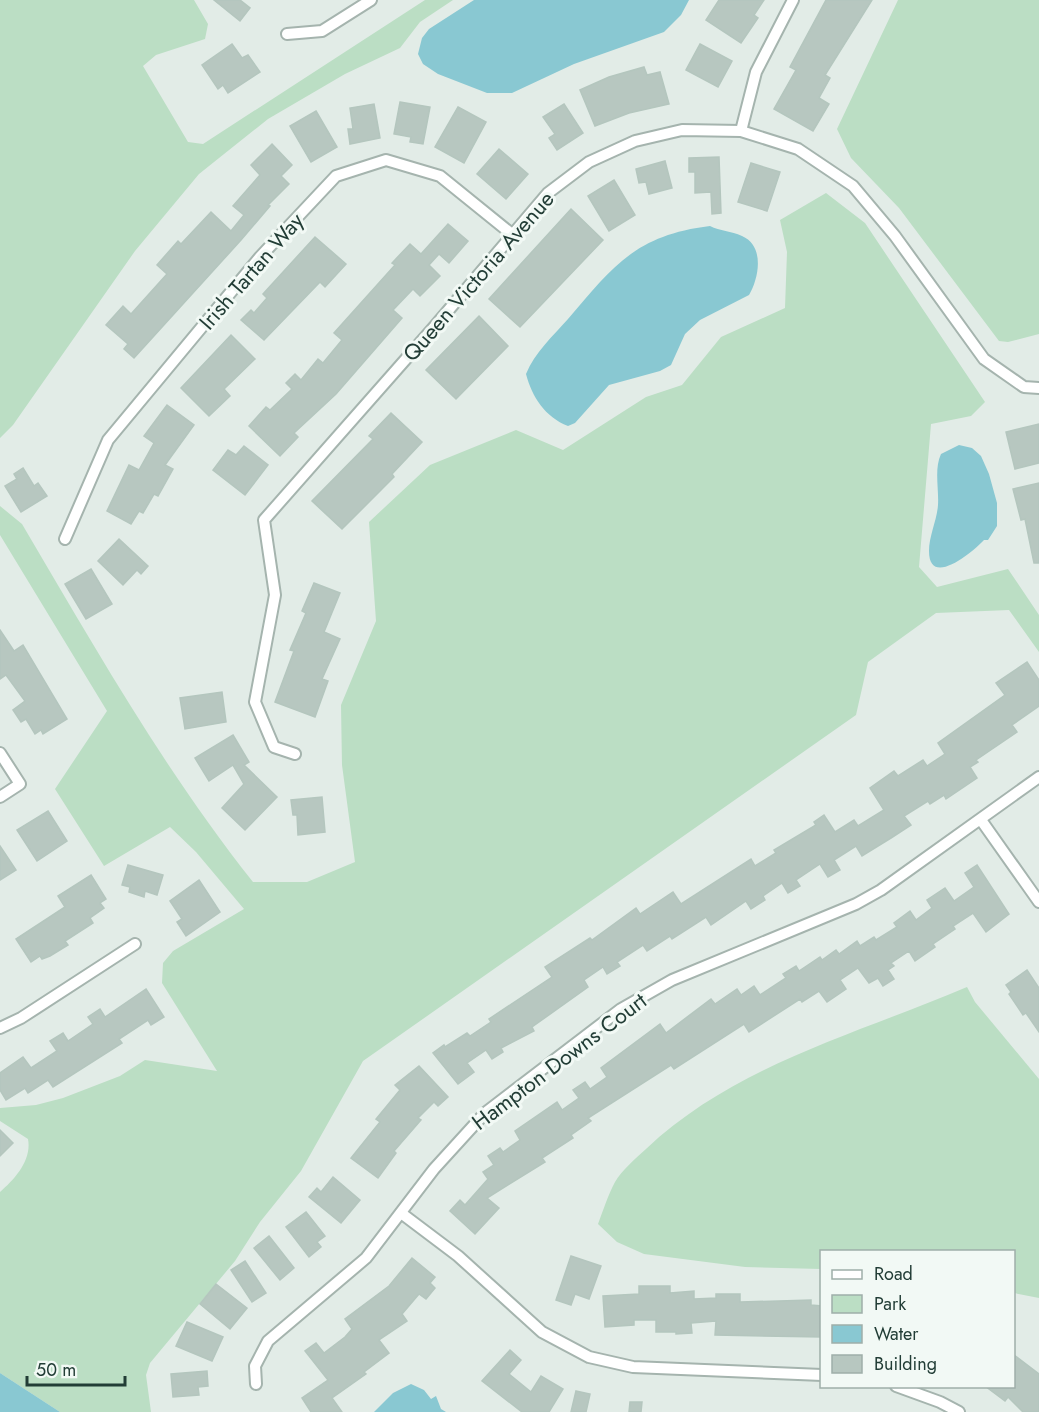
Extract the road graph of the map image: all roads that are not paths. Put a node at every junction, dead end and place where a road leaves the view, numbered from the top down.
1 (371, 0) edge
2 (793, 0) edge
3 (287, 34) dead end
4 (741, 131) junction
5 (513, 235) junction
6 (1039, 388) edge
7 (65, 539) dead end
8 (0, 753) edge
9 (295, 754) dead end
10 (1039, 777) edge
11 (0, 797) edge
12 (981, 820) junction
13 (1039, 902) edge
14 (135, 944) dead end
15 (0, 1028) edge
16 (401, 1213) junction
17 (820, 1375) edge
18 (256, 1384) dead end
19 (901, 1388) edge
20 (959, 1412) edge

1 - 3 street
2 - 4 street
4 - 5 street, Queen Victoria Avenue
4 - 6 street, Queen Victoria Avenue
5 - 7 street, Irish Tartan Way
5 - 9 street, Queen Victoria Avenue
8 - 11 street
10 - 12 street, Hampton Downs Court
12 - 13 street
12 - 16 street, Hampton Downs Court
14 - 15 street
16 - 17 street
16 - 18 street, Hampton Downs Court
19 - 20 street

